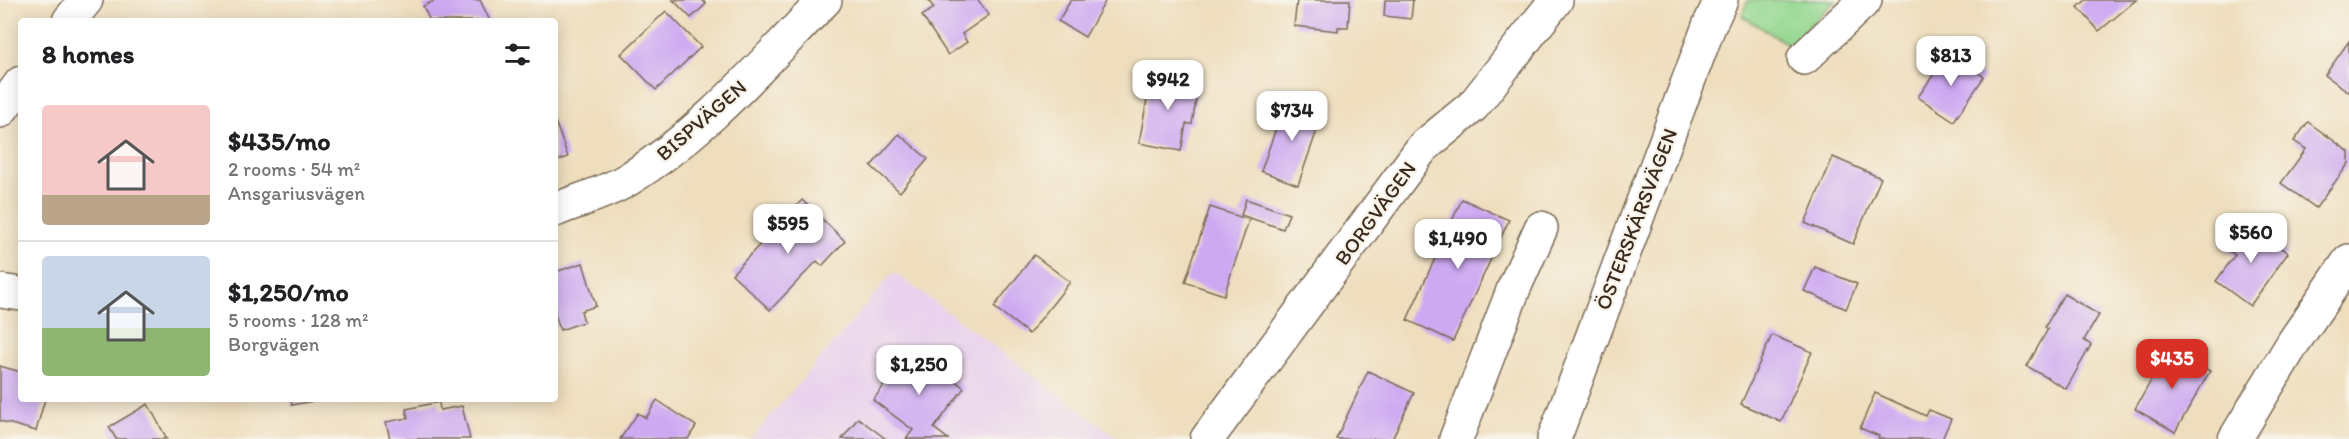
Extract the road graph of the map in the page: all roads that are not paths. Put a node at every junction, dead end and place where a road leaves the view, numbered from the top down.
1 (86, 0) edge
2 (825, 0) edge
3 (1556, 0) edge
4 (1721, 0) edge
5 (1865, 0) edge
6 (71, 18) edge
7 (1804, 58) dead end
8 (18, 87) edge
9 (0, 111) edge
10 (558, 209) edge
11 (1541, 228) dead end
12 (2349, 261) edge
13 (0, 291) edge
14 (18, 294) edge
15 (1207, 439) edge
16 (1456, 439) edge
17 (1554, 439) edge
18 (2235, 439) edge

1 - 6 street
2 - 10 street, BISPVÄGEN
3 - 15 street, BORGVÄGEN
4 - 17 street, ÖSTERSKÄRSVÄGEN
5 - 7 street
8 - 9 street
11 - 16 street
12 - 18 street
13 - 14 street

